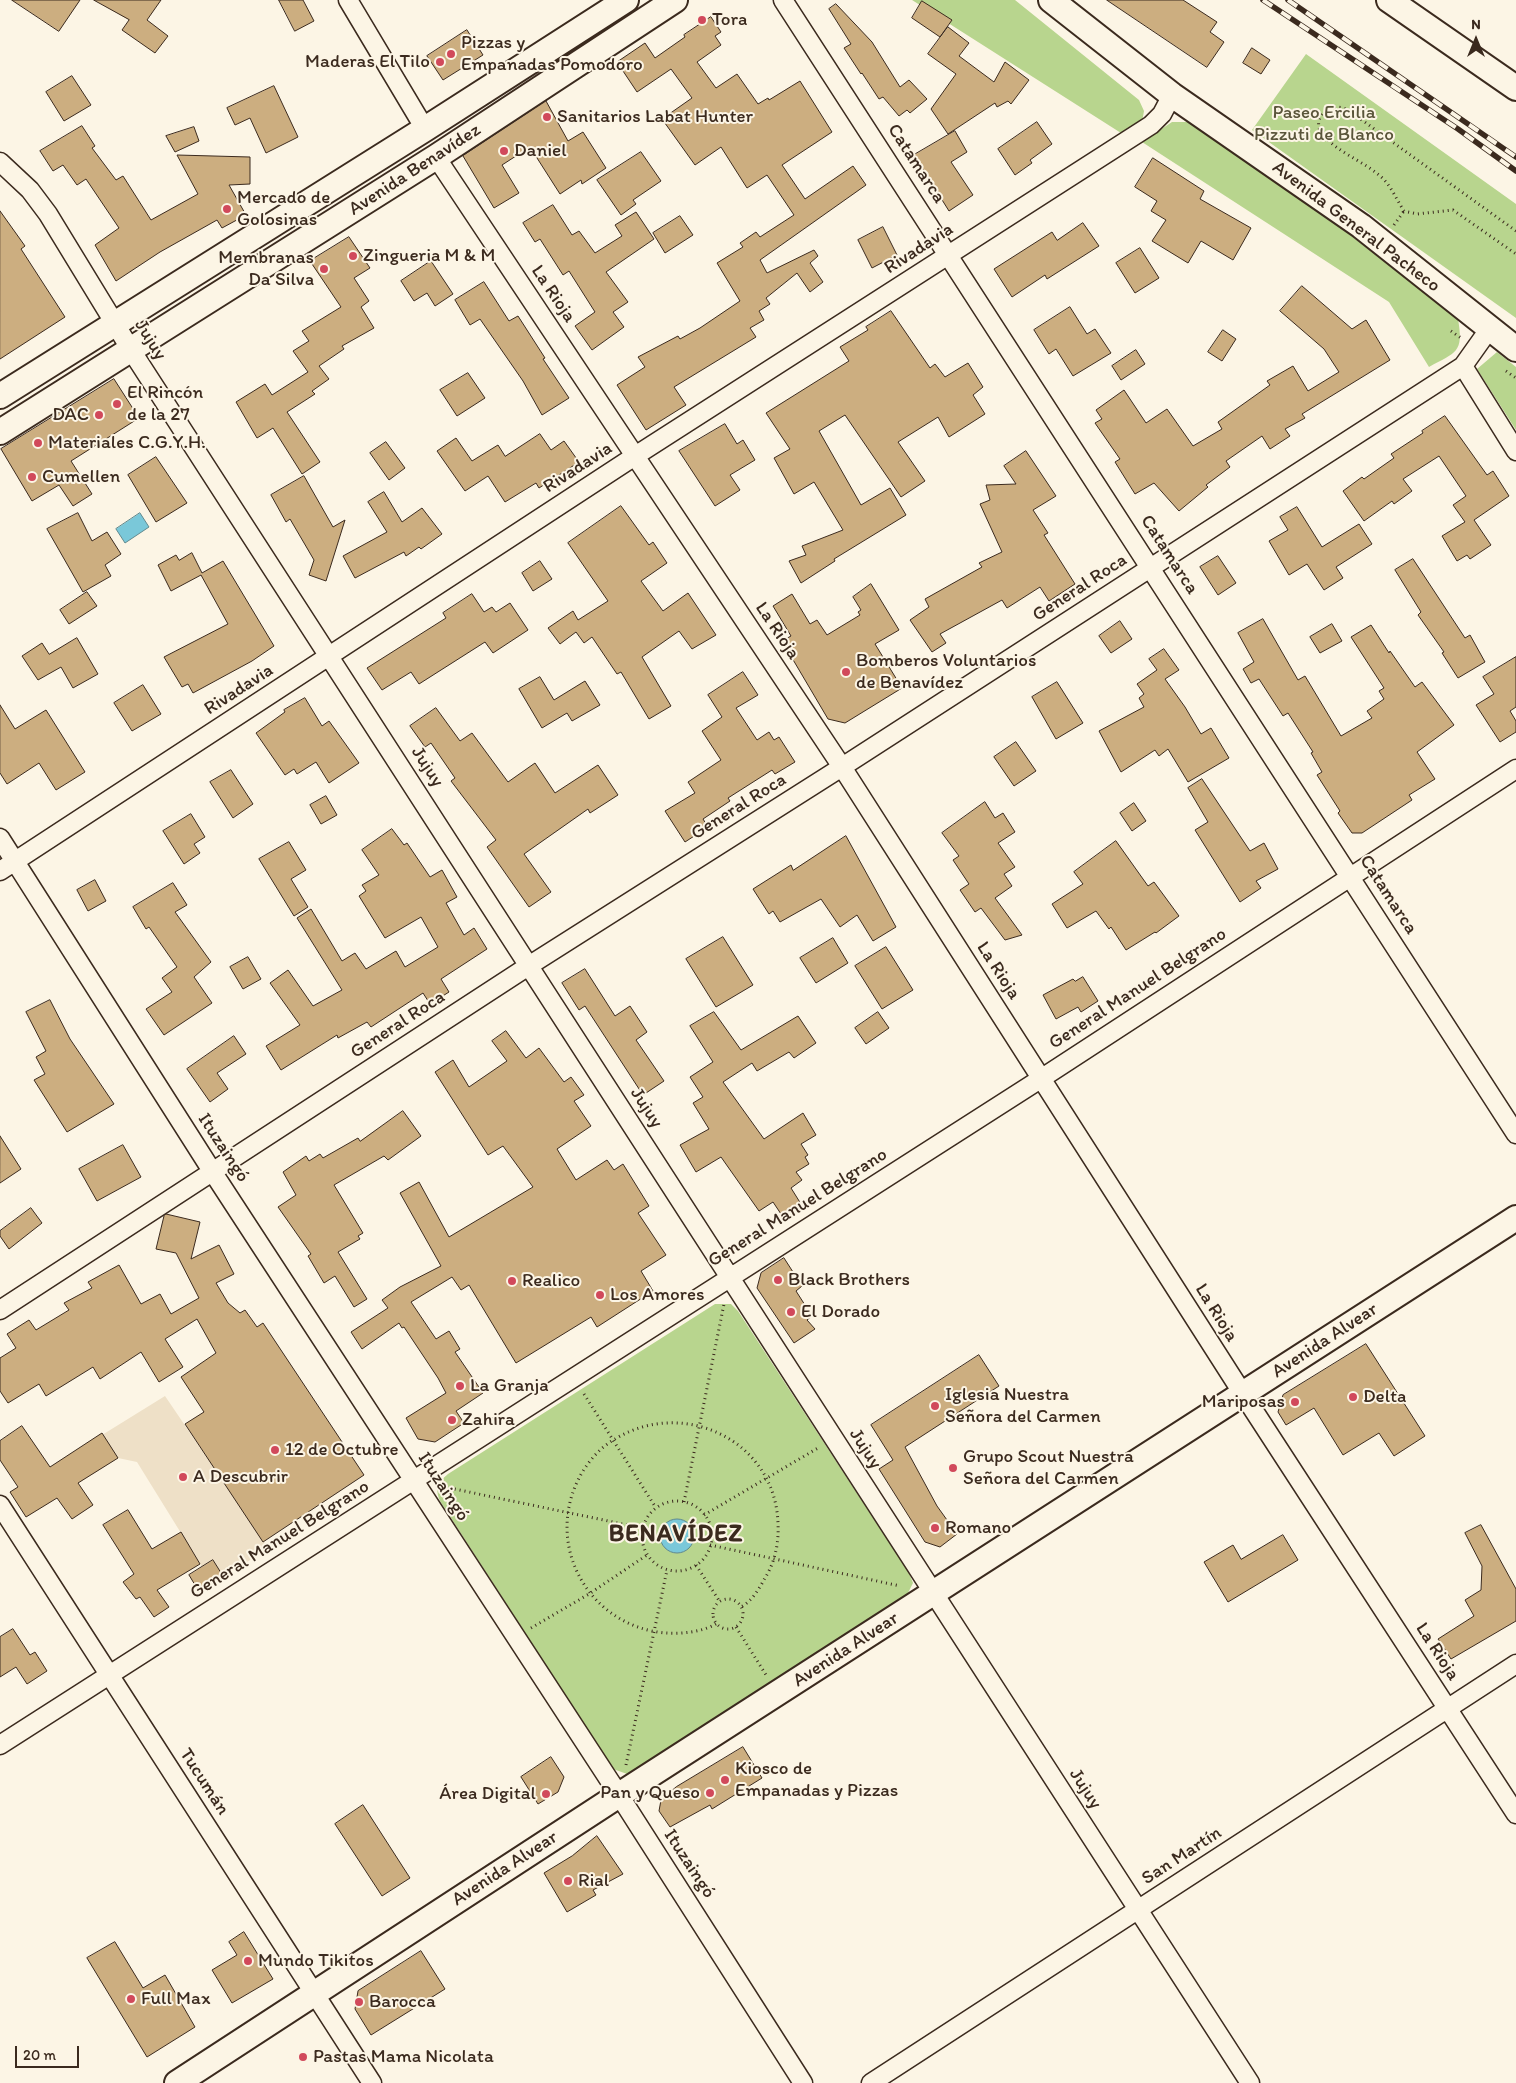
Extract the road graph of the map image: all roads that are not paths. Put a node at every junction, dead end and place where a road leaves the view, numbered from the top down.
1 (349, 0) edge
2 (626, 0) edge
3 (675, 0) edge
4 (783, 0) edge
5 (1051, 0) edge
6 (1389, 0) edge
7 (1516, 88) edge
8 (1172, 95) junction
9 (425, 129) junction
10 (436, 156) junction
11 (0, 162) edge
12 (950, 255) junction
13 (115, 323) junction
14 (1490, 328) junction
15 (1516, 349) edge
16 (131, 350) junction
17 (1463, 366) junction
18 (0, 396) edge
19 (0, 432) edge
20 (1516, 451) edge
21 (635, 456) junction
22 (1152, 567) junction
23 (330, 656) junction
24 (842, 767) junction
25 (1516, 769) edge
26 (0, 838) edge
27 (15, 861) junction
28 (0, 871) edge
29 (1350, 876) junction
30 (530, 965) junction
31 (1042, 1078) junction
32 (1516, 1134) edge
33 (212, 1171) junction
34 (1516, 1218) edge
35 (729, 1277) junction
36 (0, 1310) edge
37 (1243, 1394) junction
38 (413, 1481) junction
39 (0, 1504) edge
40 (933, 1593) junction
41 (1516, 1664) edge
42 (109, 1674) junction
43 (1448, 1708) junction
44 (0, 1745) edge
45 (619, 1795) junction
46 (1516, 1814) edge
47 (1137, 1910) junction
48 (315, 1993) junction
49 (176, 2083) edge
50 (372, 2083) edge
51 (804, 2083) edge
52 (871, 2083) edge
53 (1250, 2083) edge

1 - 9 street
2 - 9 street, Avenida Benavídez
3 - 10 street, Avenida Benavídez
4 - 12 street, Catamarca
5 - 8 street, Avenida General Pacheco
6 - 7 street
8 - 12 street, Rivadavia
8 - 14 street, Avenida General Pacheco
9 - 13 street, Avenida Benavídez
10 - 16 street, Avenida Benavídez
10 - 21 street, La Rioja
11 - 13 street, Jujuy
12 - 21 street, Rivadavia
12 - 22 street, Catamarca
13 - 16 street, Jujuy
13 - 18 street, Avenida Benavídez
14 - 15 street, Avenida General Pacheco
14 - 17 street, General Roca
16 - 19 street, Avenida Benavídez
16 - 23 street, Jujuy
17 - 20 street
17 - 22 street, General Roca
21 - 23 street, Rivadavia
21 - 24 street, La Rioja
22 - 24 street, General Roca
22 - 29 street, Catamarca
23 - 27 street, Rivadavia
23 - 30 street, Jujuy
24 - 30 street, General Roca
24 - 31 street, La Rioja
25 - 29 street, General Manuel Belgrano
26 - 27 street, Ituzaingó
27 - 28 street, Rivadavia
27 - 33 street, Ituzaingó
29 - 31 street, General Manuel Belgrano
29 - 32 street, Catamarca
30 - 33 street, General Roca
30 - 35 street, Jujuy
31 - 35 street, General Manuel Belgrano
31 - 37 street, La Rioja
33 - 36 street, General Roca
33 - 38 street, Ituzaingó
34 - 37 street, Avenida Alvear
35 - 38 street, General Manuel Belgrano
35 - 40 street, Jujuy
37 - 40 street, Avenida Alvear
37 - 43 street, La Rioja
38 - 42 street, General Manuel Belgrano
38 - 45 street, Ituzaingó
39 - 42 street, Tucumán
40 - 45 street, Avenida Alvear
40 - 47 street, Jujuy
41 - 43 street, San Martín
42 - 44 street, General Manuel Belgrano
42 - 48 street, Tucumán
43 - 46 street, La Rioja
43 - 47 street, San Martín
45 - 48 street, Avenida Alvear
45 - 51 street, Ituzaingó
47 - 52 street, San Martín
47 - 53 street, Jujuy
48 - 49 street, Avenida Alvear
48 - 50 street, Tucumán

